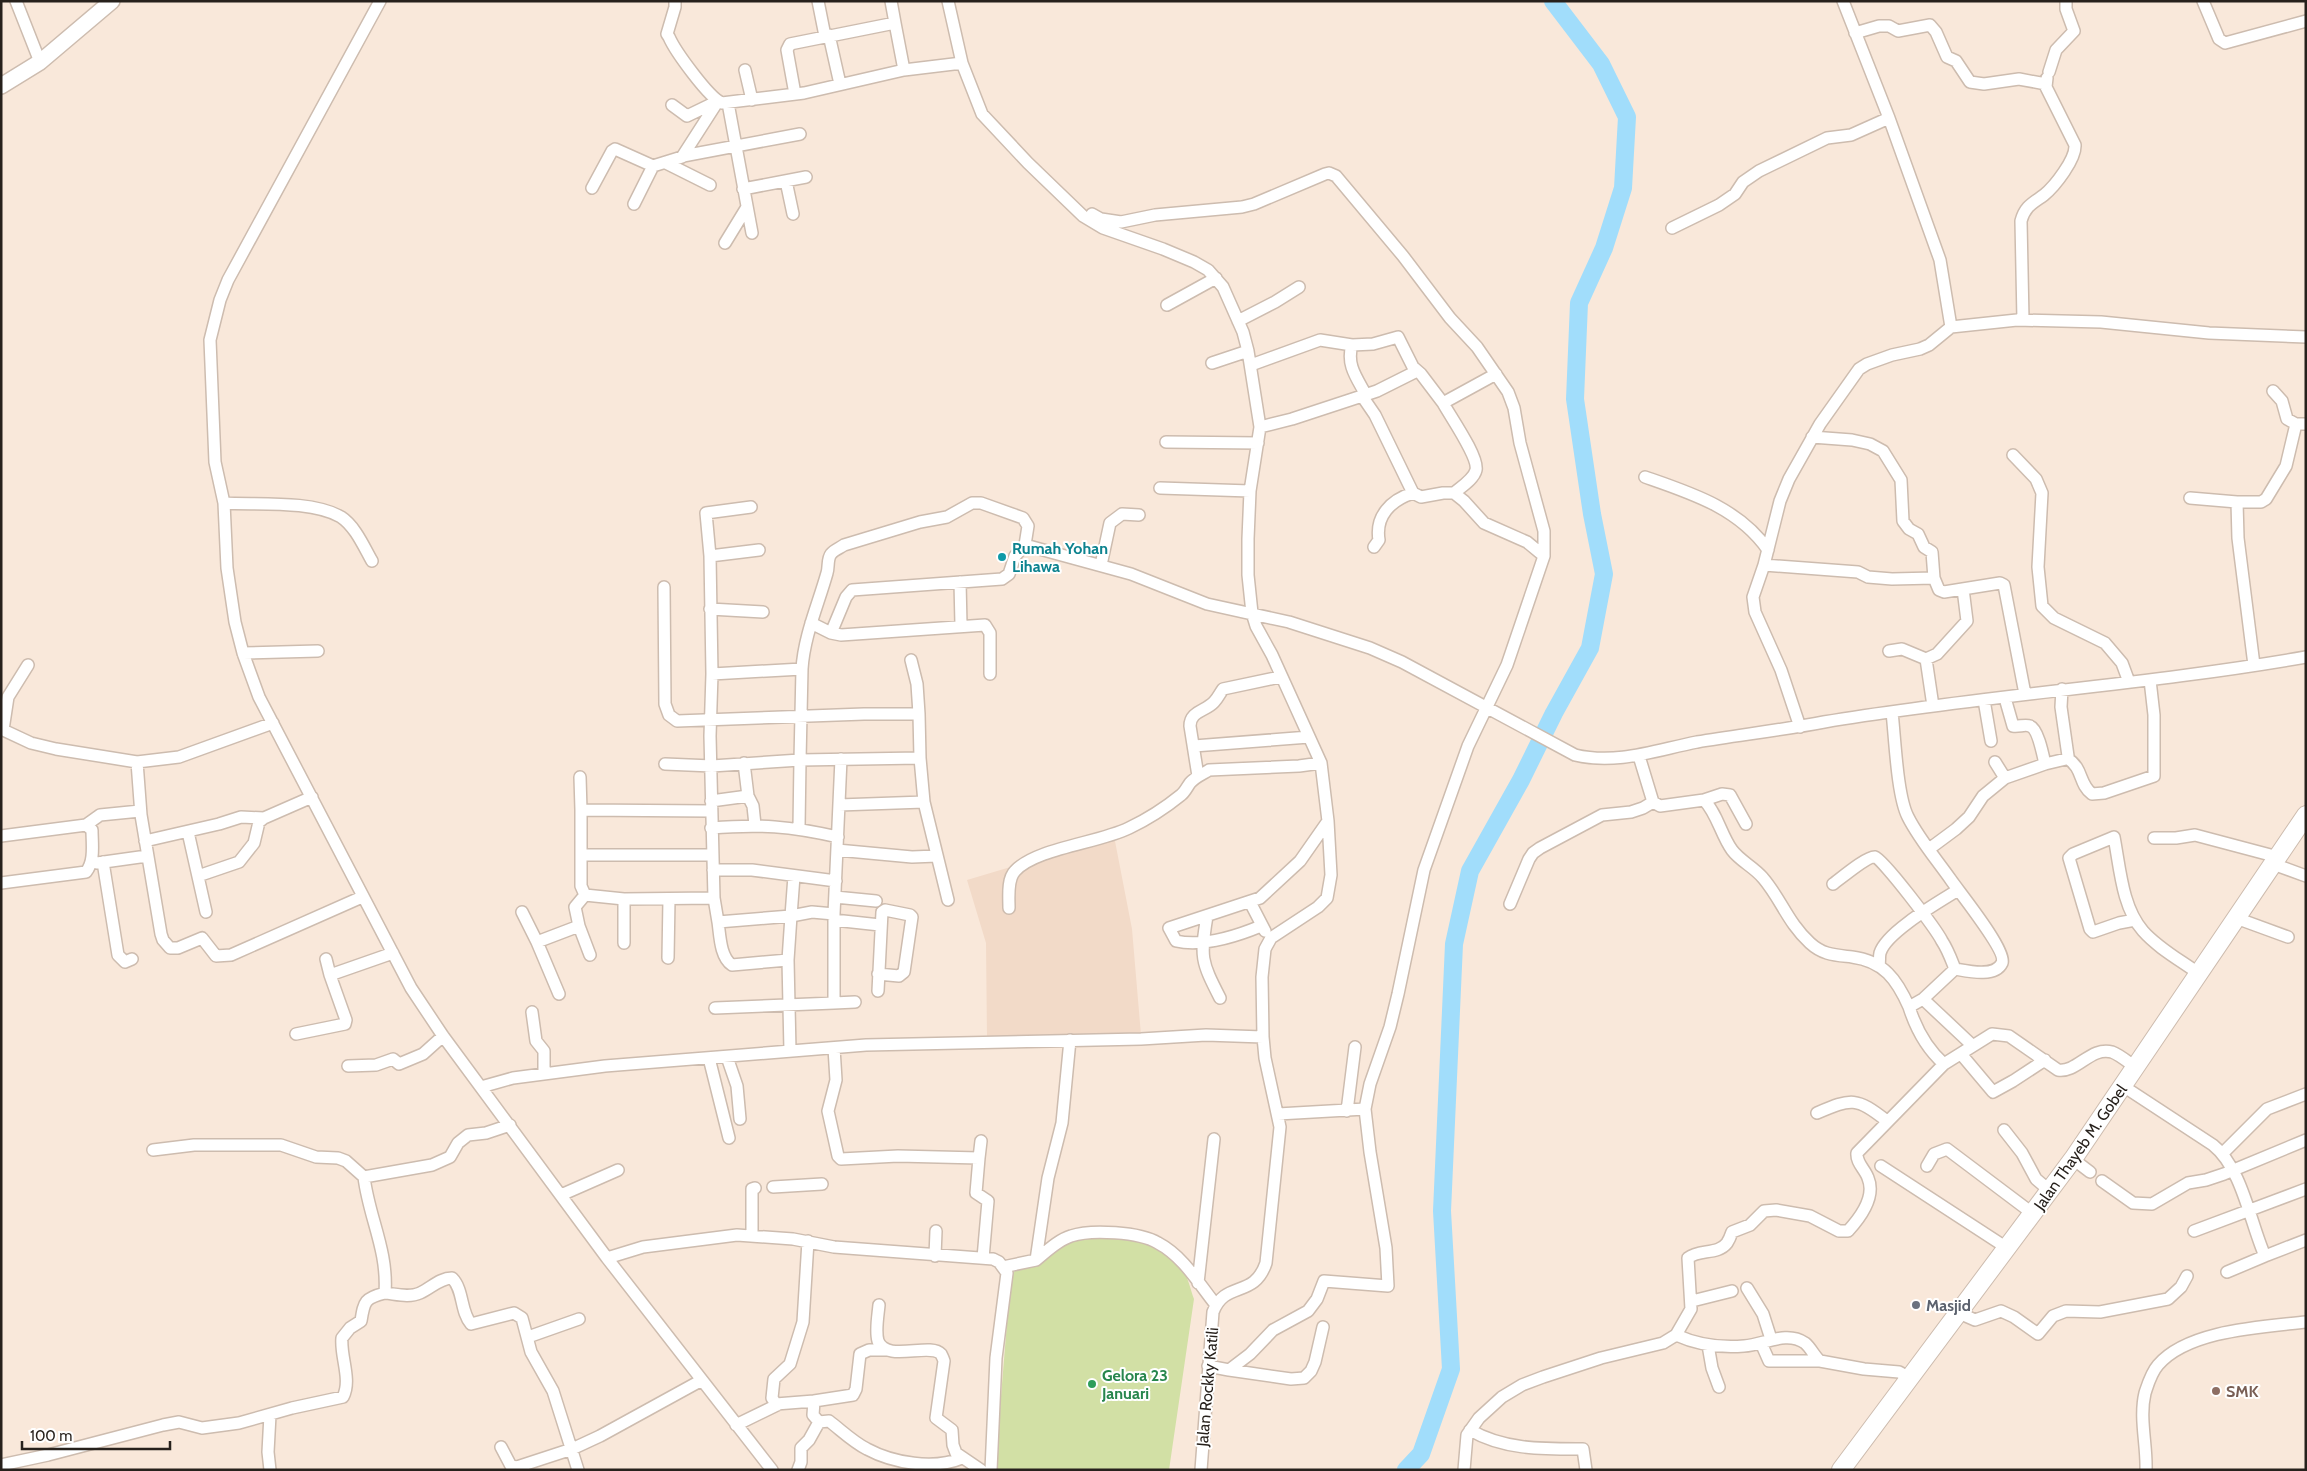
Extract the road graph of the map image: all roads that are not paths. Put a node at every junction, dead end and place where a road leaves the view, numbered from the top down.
1 (16, 1) edge
2 (112, 1) edge
3 (380, 1) edge
4 (675, 1) edge
5 (818, 1) edge
6 (890, 1) edge
7 (948, 1) edge
8 (1843, 1) edge
9 (2066, 1) edge
10 (2203, 1) edge
11 (2306, 21) edge
12 (894, 23) junction
13 (1855, 33) junction
14 (827, 36) junction
15 (37, 55) junction
16 (962, 63) junction
17 (745, 70) dead end
18 (904, 70) junction
19 (2047, 78) junction
20 (840, 84) junction
21 (1, 86) edge
22 (796, 94) junction
23 (752, 100) junction
24 (723, 102) junction
25 (672, 105) dead end
26 (1889, 118) junction
27 (800, 134) dead end
28 (736, 148) junction
29 (683, 156) junction
30 (666, 163) junction
31 (653, 166) junction
32 (806, 177) dead end
33 (786, 181) junction
34 (710, 185) dead end
35 (592, 188) dead end
36 (743, 189) junction
37 (1058, 191) junction
38 (634, 204) dead end
39 (747, 207) junction
40 (793, 214) dead end
41 (1672, 228) dead end
42 (752, 233) dead end
43 (725, 243) dead end
44 (1216, 278) junction
45 (1299, 287) dead end
46 (1167, 306) dead end
47 (2024, 320) junction
48 (1238, 321) junction
49 (1950, 327) junction
50 (2306, 337) edge
51 (1352, 345) junction
52 (1248, 351) junction
53 (1212, 363) dead end
54 (1251, 365) junction
55 (1417, 371) junction
56 (1496, 374) junction
57 (2273, 391) dead end
58 (1364, 395) junction
59 (1443, 403) junction
60 (2301, 424) edge
61 (1260, 427) junction
62 (1812, 437) junction
63 (1166, 442) dead end
64 (1258, 443) junction
65 (2013, 455) dead end
66 (1645, 477) dead end
67 (1160, 488) dead end
68 (1250, 491) junction
69 (1413, 493) junction
70 (1454, 493) junction
71 (2190, 498) dead end
72 (2237, 502) junction
73 (224, 503) junction
74 (751, 507) dead end
75 (1139, 516) dead end
76 (1025, 545) junction
77 (1374, 547) dead end
78 (759, 550) dead end
79 (1768, 550) junction
80 (710, 556) junction
81 (1544, 556) junction
82 (372, 561) dead end
83 (1101, 565) junction
84 (1764, 565) junction
85 (1934, 578) junction
86 (960, 582) junction
87 (664, 588) dead end
88 (1963, 589) junction
89 (710, 608) junction
90 (763, 612) dead end
91 (1252, 613) junction
92 (811, 623) junction
93 (961, 625) junction
94 (831, 633) junction
95 (318, 651) dead end
96 (1889, 651) dead end
97 (243, 653) junction
98 (2306, 657) edge
99 (1926, 659) junction
100 (911, 660) dead end
101 (28, 665) dead end
102 (2254, 665) junction
103 (802, 669) junction
104 (712, 674) junction
105 (990, 674) dead end
106 (1280, 677) junction
107 (2150, 680) junction
108 (2129, 682) junction
109 (2062, 689) junction
110 (2025, 694) junction
111 (2005, 698) junction
112 (1984, 700) junction
113 (1933, 706) junction
114 (1486, 707) junction
115 (1892, 712) junction
116 (919, 714) junction
117 (801, 716) junction
118 (711, 718) junction
119 (273, 723) junction
120 (1800, 727) junction
121 (2, 730) edge
122 (1309, 737) junction
123 (1991, 741) dead end
124 (1194, 746) junction
125 (1639, 756) junction
126 (920, 758) junction
127 (2067, 758) junction
128 (841, 759) junction
129 (800, 760) junction
130 (136, 762) junction
131 (1995, 762) dead end
132 (744, 763) junction
133 (1321, 763) junction
134 (664, 764) dead end
135 (2045, 764) junction
136 (712, 766) junction
137 (1198, 776) junction
138 (580, 777) dead end
139 (2005, 778) junction
140 (748, 796) junction
141 (312, 797) junction
142 (1704, 800) junction
143 (924, 802) junction
144 (1653, 802) junction
145 (839, 805) junction
146 (711, 806) junction
147 (581, 810) junction
148 (140, 811) junction
149 (2306, 815) edge
150 (264, 818) junction
151 (1328, 821) junction
152 (1746, 824) dead end
153 (86, 825) junction
154 (755, 825) junction
155 (711, 828) junction
156 (799, 828) junction
157 (188, 832) junction
158 (1, 836) edge
159 (838, 836) junction
160 (2154, 838) dead end
161 (145, 840) junction
162 (1928, 848) junction
163 (837, 850) junction
164 (712, 854) junction
165 (582, 855) junction
166 (147, 856) junction
167 (937, 856) junction
168 (2276, 860) junction
169 (97, 863) junction
170 (713, 870) junction
171 (198, 876) junction
172 (794, 876) junction
173 (2306, 876) edge
174 (836, 881) junction
175 (1, 883) edge
176 (1833, 884) dead end
177 (1958, 890) junction
178 (585, 895) junction
179 (362, 897) junction
180 (835, 897) junction
181 (714, 898) junction
182 (624, 899) junction
183 (669, 899) junction
184 (948, 900) dead end
185 (876, 901) dead end
186 (1250, 902) junction
187 (1510, 904) dead end
188 (1009, 908) dead end
189 (206, 912) dead end
190 (522, 912) dead end
191 (1920, 913) junction
192 (790, 916) junction
193 (1207, 916) junction
194 (834, 917) junction
195 (2236, 918) junction
196 (2135, 920) junction
197 (718, 922) junction
198 (880, 925) junction
199 (579, 926) junction
200 (1261, 926) junction
201 (2288, 937) dead end
202 (1271, 938) junction
203 (1202, 941) junction
204 (537, 942) junction
205 (624, 943) dead end
206 (393, 953) junction
207 (590, 955) dead end
208 (668, 958) dead end
209 (132, 959) dead end
210 (326, 959) dead end
211 (788, 960) junction
212 (1879, 965) junction
213 (1955, 969) junction
214 (2198, 973) junction
215 (878, 974) junction
216 (330, 975) junction
217 (878, 991) dead end
218 (559, 994) dead end
219 (1220, 998) dead end
220 (1923, 999) junction
221 (856, 1002) dead end
222 (834, 1003) junction
223 (790, 1005) junction
224 (1909, 1007) junction
225 (715, 1008) dead end
226 (532, 1012) dead end
227 (296, 1034) dead end
228 (443, 1036) junction
229 (1263, 1037) junction
230 (1070, 1040) junction
231 (1973, 1046) junction
232 (1355, 1047) dead end
233 (834, 1048) junction
234 (790, 1051) junction
235 (1961, 1054) junction
236 (727, 1056) junction
237 (709, 1058) junction
238 (2044, 1060) junction
239 (1944, 1064) junction
240 (348, 1066) dead end
241 (2135, 1067) junction
242 (544, 1074) junction
243 (2123, 1086) junction
244 (481, 1087) junction
245 (2306, 1094) edge
246 (1365, 1109) junction
247 (1347, 1111) junction
248 (1278, 1114) junction
249 (1817, 1114) dead end
250 (740, 1119) dead end
251 (1886, 1121) junction
252 (510, 1125) junction
253 (2004, 1130) dead end
254 (729, 1138) dead end
255 (1214, 1139) dead end
256 (2306, 1140) edge
257 (980, 1141) dead end
258 (153, 1150) dead end
259 (2223, 1153) junction
260 (979, 1158) junction
261 (2073, 1159) junction
262 (1881, 1166) dead end
263 (1927, 1166) dead end
264 (618, 1170) dead end
265 (2232, 1170) junction
266 (2090, 1172) dead end
267 (364, 1177) junction
268 (2102, 1181) dead end
269 (822, 1184) dead end
270 (773, 1187) dead end
271 (755, 1188) dead end
272 (2306, 1189) edge
273 (2050, 1191) junction
274 (561, 1196) junction
275 (2248, 1212) junction
276 (2032, 1214) junction
277 (936, 1231) dead end
278 (2194, 1231) dead end
279 (752, 1236) junction
280 (2306, 1240) edge
281 (808, 1241) junction
282 (2007, 1248) junction
283 (935, 1256) junction
284 (2265, 1256) junction
285 (607, 1258) junction
286 (983, 1258) junction
287 (1036, 1260) junction
288 (1003, 1267) junction
289 (2227, 1272) dead end
290 (2187, 1276) dead end
291 (1198, 1283) junction
292 (1747, 1288) dead end
293 (1732, 1291) dead end
294 (385, 1293) junction
295 (1692, 1301) junction
296 (879, 1305) dead end
297 (1216, 1305) junction
298 (1959, 1313) junction
299 (579, 1319) dead end
300 (2306, 1322) edge
301 (1323, 1327) dead end
302 (1676, 1335) junction
303 (528, 1337) junction
304 (1766, 1341) junction
305 (1708, 1346) junction
306 (891, 1350) junction
307 (1820, 1361) junction
308 (1208, 1366) junction
309 (1229, 1370) junction
310 (1910, 1378) junction
311 (702, 1380) junction
312 (1719, 1387) dead end
313 (814, 1401) junction
314 (779, 1404) junction
315 (270, 1415) junction
316 (819, 1422) junction
317 (736, 1426) junction
318 (1470, 1430) junction
319 (501, 1447) dead end
320 (572, 1449) junction
321 (962, 1458) junction
322 (1, 1465) edge
323 (270, 1470) edge
324 (578, 1470) edge
325 (772, 1470) edge
326 (798, 1470) edge
327 (981, 1470) edge
328 (992, 1470) edge
329 (1201, 1470) edge
330 (1464, 1470) edge
331 (1586, 1470) edge
332 (1840, 1470) edge
333 (2146, 1470) edge

1 - 15 street
2 - 15 street
3 - 73 street
4 - 24 street
5 - 14 street
6 - 12 street
7 - 16 street
8 - 13 street
9 - 19 street
10 - 11 street
12 - 14 street
12 - 18 street
13 - 19 street
13 - 26 street
14 - 20 street
14 - 22 street
15 - 21 street
16 - 18 street
16 - 37 street
17 - 23 street
18 - 20 street
19 - 47 street
20 - 22 street
22 - 23 street
23 - 24 street
24 - 25 street
24 - 28 street
24 - 29 street
26 - 41 street
26 - 49 street
27 - 28 street
28 - 29 street
28 - 36 street
29 - 30 street
30 - 31 street
30 - 34 street
31 - 35 street
31 - 38 street
32 - 33 street
33 - 36 street
33 - 40 street
36 - 39 street
37 - 44 street
37 - 56 street
39 - 42 street
39 - 43 street
44 - 46 street
44 - 48 street
45 - 48 street
47 - 49 street
47 - 50 street
48 - 52 street
49 - 62 street
51 - 54 street
51 - 55 street
51 - 58 street
52 - 53 street
52 - 54 street
54 - 61 street
55 - 58 street
55 - 59 street
56 - 59 street
56 - 81 street
57 - 60 street
58 - 61 street
58 - 69 street
59 - 70 street
60 - 72 street
61 - 64 street
62 - 79 street
62 - 85 street
63 - 64 street
64 - 68 street
65 - 108 street
66 - 79 street
67 - 68 street
68 - 91 street
69 - 70 street
69 - 77 street
70 - 81 street
71 - 72 street
72 - 102 street
73 - 82 street
73 - 97 street
74 - 80 street
75 - 83 street
76 - 83 street
76 - 86 street
76 - 92 street
78 - 80 street
79 - 84 street
80 - 89 street
81 - 114 street
83 - 91 street
84 - 85 street
84 - 120 street
85 - 88 street
86 - 93 street
86 - 94 street
87 - 118 street
88 - 99 street
88 - 110 street
89 - 90 street
89 - 104 street
91 - 106 street
91 - 114 street
92 - 94 street
92 - 103 street
93 - 94 street
93 - 105 street
95 - 97 street
96 - 99 street
97 - 119 street
98 - 102 street
99 - 113 street
100 - 116 street
101 - 121 street
102 - 107 street
103 - 104 street
103 - 117 street
104 - 118 street
106 - 122 street
106 - 124 street
107 - 108 street
107 - 127 street
108 - 109 street
109 - 110 street
109 - 127 street
110 - 111 street
111 - 112 street
111 - 135 street
112 - 113 street
112 - 123 street
113 - 115 street
114 - 125 street
114 - 246 street
115 - 120 street
115 - 162 street
116 - 117 street
116 - 126 street
117 - 118 street
117 - 129 street
118 - 136 street
119 - 130 street
119 - 141 street
120 - 125 street
121 - 130 street
122 - 124 street
122 - 133 street
124 - 137 street
125 - 144 street
126 - 128 street
126 - 143 street
127 - 135 street
128 - 129 street
128 - 145 street
129 - 132 street
129 - 156 street
130 - 148 street
131 - 139 street
132 - 136 street
132 - 140 street
133 - 137 street
133 - 151 street
134 - 136 street
135 - 139 street
136 - 146 street
137 - 188 street
138 - 147 street
139 - 162 street
140 - 146 street
140 - 154 street
141 - 150 street
141 - 179 street
142 - 144 street
142 - 152 street
142 - 212 street
143 - 145 street
143 - 167 street
144 - 187 street
145 - 159 street
146 - 147 street
146 - 155 street
147 - 165 street
148 - 153 street
148 - 161 street
149 - 168 main road, Jalan Thayeb M. Gobel
150 - 157 street
150 - 171 street
151 - 186 street
151 - 202 street
153 - 158 street
153 - 169 street
154 - 155 street
154 - 156 street
155 - 164 street
156 - 159 street
157 - 161 street
157 - 171 street
159 - 163 street
160 - 168 street
161 - 166 street
162 - 177 street
163 - 167 street
163 - 174 street
164 - 165 street
164 - 170 street
165 - 178 street
166 - 169 street
166 - 179 street
167 - 184 street
168 - 173 street
168 - 195 main road, Jalan Thayeb M. Gobel
169 - 175 street
169 - 209 street
170 - 172 street
170 - 181 street
171 - 189 street
172 - 174 street
172 - 192 street
174 - 180 street
176 - 191 street
177 - 191 street
177 - 213 street
178 - 182 street
178 - 199 street
179 - 206 street
180 - 185 street
180 - 194 street
181 - 183 street
181 - 197 street
182 - 183 street
182 - 205 street
183 - 208 street
186 - 193 street
186 - 200 street
190 - 204 street
191 - 212 street
191 - 213 street
192 - 194 street
192 - 197 street
192 - 211 street
193 - 203 street
193 - 203 street
194 - 198 street
194 - 222 street
195 - 201 street
195 - 214 main road, Jalan Thayeb M. Gobel
196 - 196 street
196 - 214 street
197 - 211 street
198 - 215 street
198 - 215 street
199 - 204 street
199 - 207 street
200 - 202 street
200 - 203 street
202 - 229 street
203 - 219 street
204 - 218 street
206 - 216 street
206 - 228 street
210 - 216 street
211 - 223 street
212 - 224 street
213 - 220 street
214 - 241 main road, Jalan Thayeb M. Gobel
215 - 217 street
216 - 227 street
220 - 224 street
220 - 231 street
221 - 222 street
222 - 223 street
223 - 225 street
223 - 234 street
224 - 239 street
226 - 242 street
228 - 240 street
228 - 244 street
229 - 230 street
229 - 248 street
230 - 233 street
230 - 287 street
231 - 235 street
231 - 238 street
232 - 247 street
233 - 234 street
233 - 260 street
234 - 236 street
235 - 238 street
235 - 239 street
236 - 237 street
236 - 250 street
237 - 242 street
237 - 254 street
238 - 241 street
239 - 251 street
241 - 243 main road, Jalan Thayeb M. Gobel
242 - 244 street
243 - 259 street
243 - 261 main road, Jalan Thayeb M. Gobel
244 - 252 street
245 - 259 street
246 - 247 street
246 - 309 street
247 - 248 street
248 - 297 street
249 - 251 street
251 - 295 street
252 - 267 street
252 - 274 street
253 - 273 street
255 - 291 street
256 - 265 street
257 - 260 street
258 - 267 street
259 - 265 street
260 - 286 street
261 - 266 street
261 - 273 main road, Jalan Thayeb M. Gobel
262 - 282 street
263 - 276 street
264 - 274 street
265 - 268 street
265 - 275 street
267 - 294 street
269 - 270 street
271 - 279 street
272 - 275 street
273 - 276 main road, Jalan Thayeb M. Gobel
274 - 285 street
275 - 278 street
275 - 284 street
276 - 282 main road, Jalan Thayeb M. Gobel
277 - 283 street
279 - 281 street
279 - 285 street
280 - 284 street
281 - 283 street
281 - 314 street
282 - 298 main road, Jalan Thayeb M. Gobel
283 - 286 street
284 - 289 street
285 - 311 street
286 - 288 street
287 - 288 street
287 - 291 street
288 - 328 street
290 - 298 street
291 - 297 street
292 - 304 street
293 - 295 street
294 - 303 street
294 - 315 street
295 - 302 street
296 - 306 street
297 - 308 street, Jalan Rockky Katili
298 - 310 main road, Jalan Thayeb M. Gobel
299 - 303 street
300 - 333 street
301 - 309 street
302 - 305 street
302 - 318 street
303 - 320 street
304 - 305 street
304 - 307 street
304 - 307 street
305 - 312 street
306 - 313 street
306 - 321 street
307 - 310 street
308 - 309 street
308 - 329 street, Jalan Rockky Katili
310 - 332 main road, Jalan Thayeb M. Gobel
311 - 317 street
311 - 320 street
313 - 314 street
313 - 316 street
314 - 317 street
315 - 322 street
315 - 323 street
316 - 321 street
316 - 326 street
317 - 325 street
318 - 330 street
318 - 331 street
319 - 320 street
320 - 324 street
321 - 327 street

